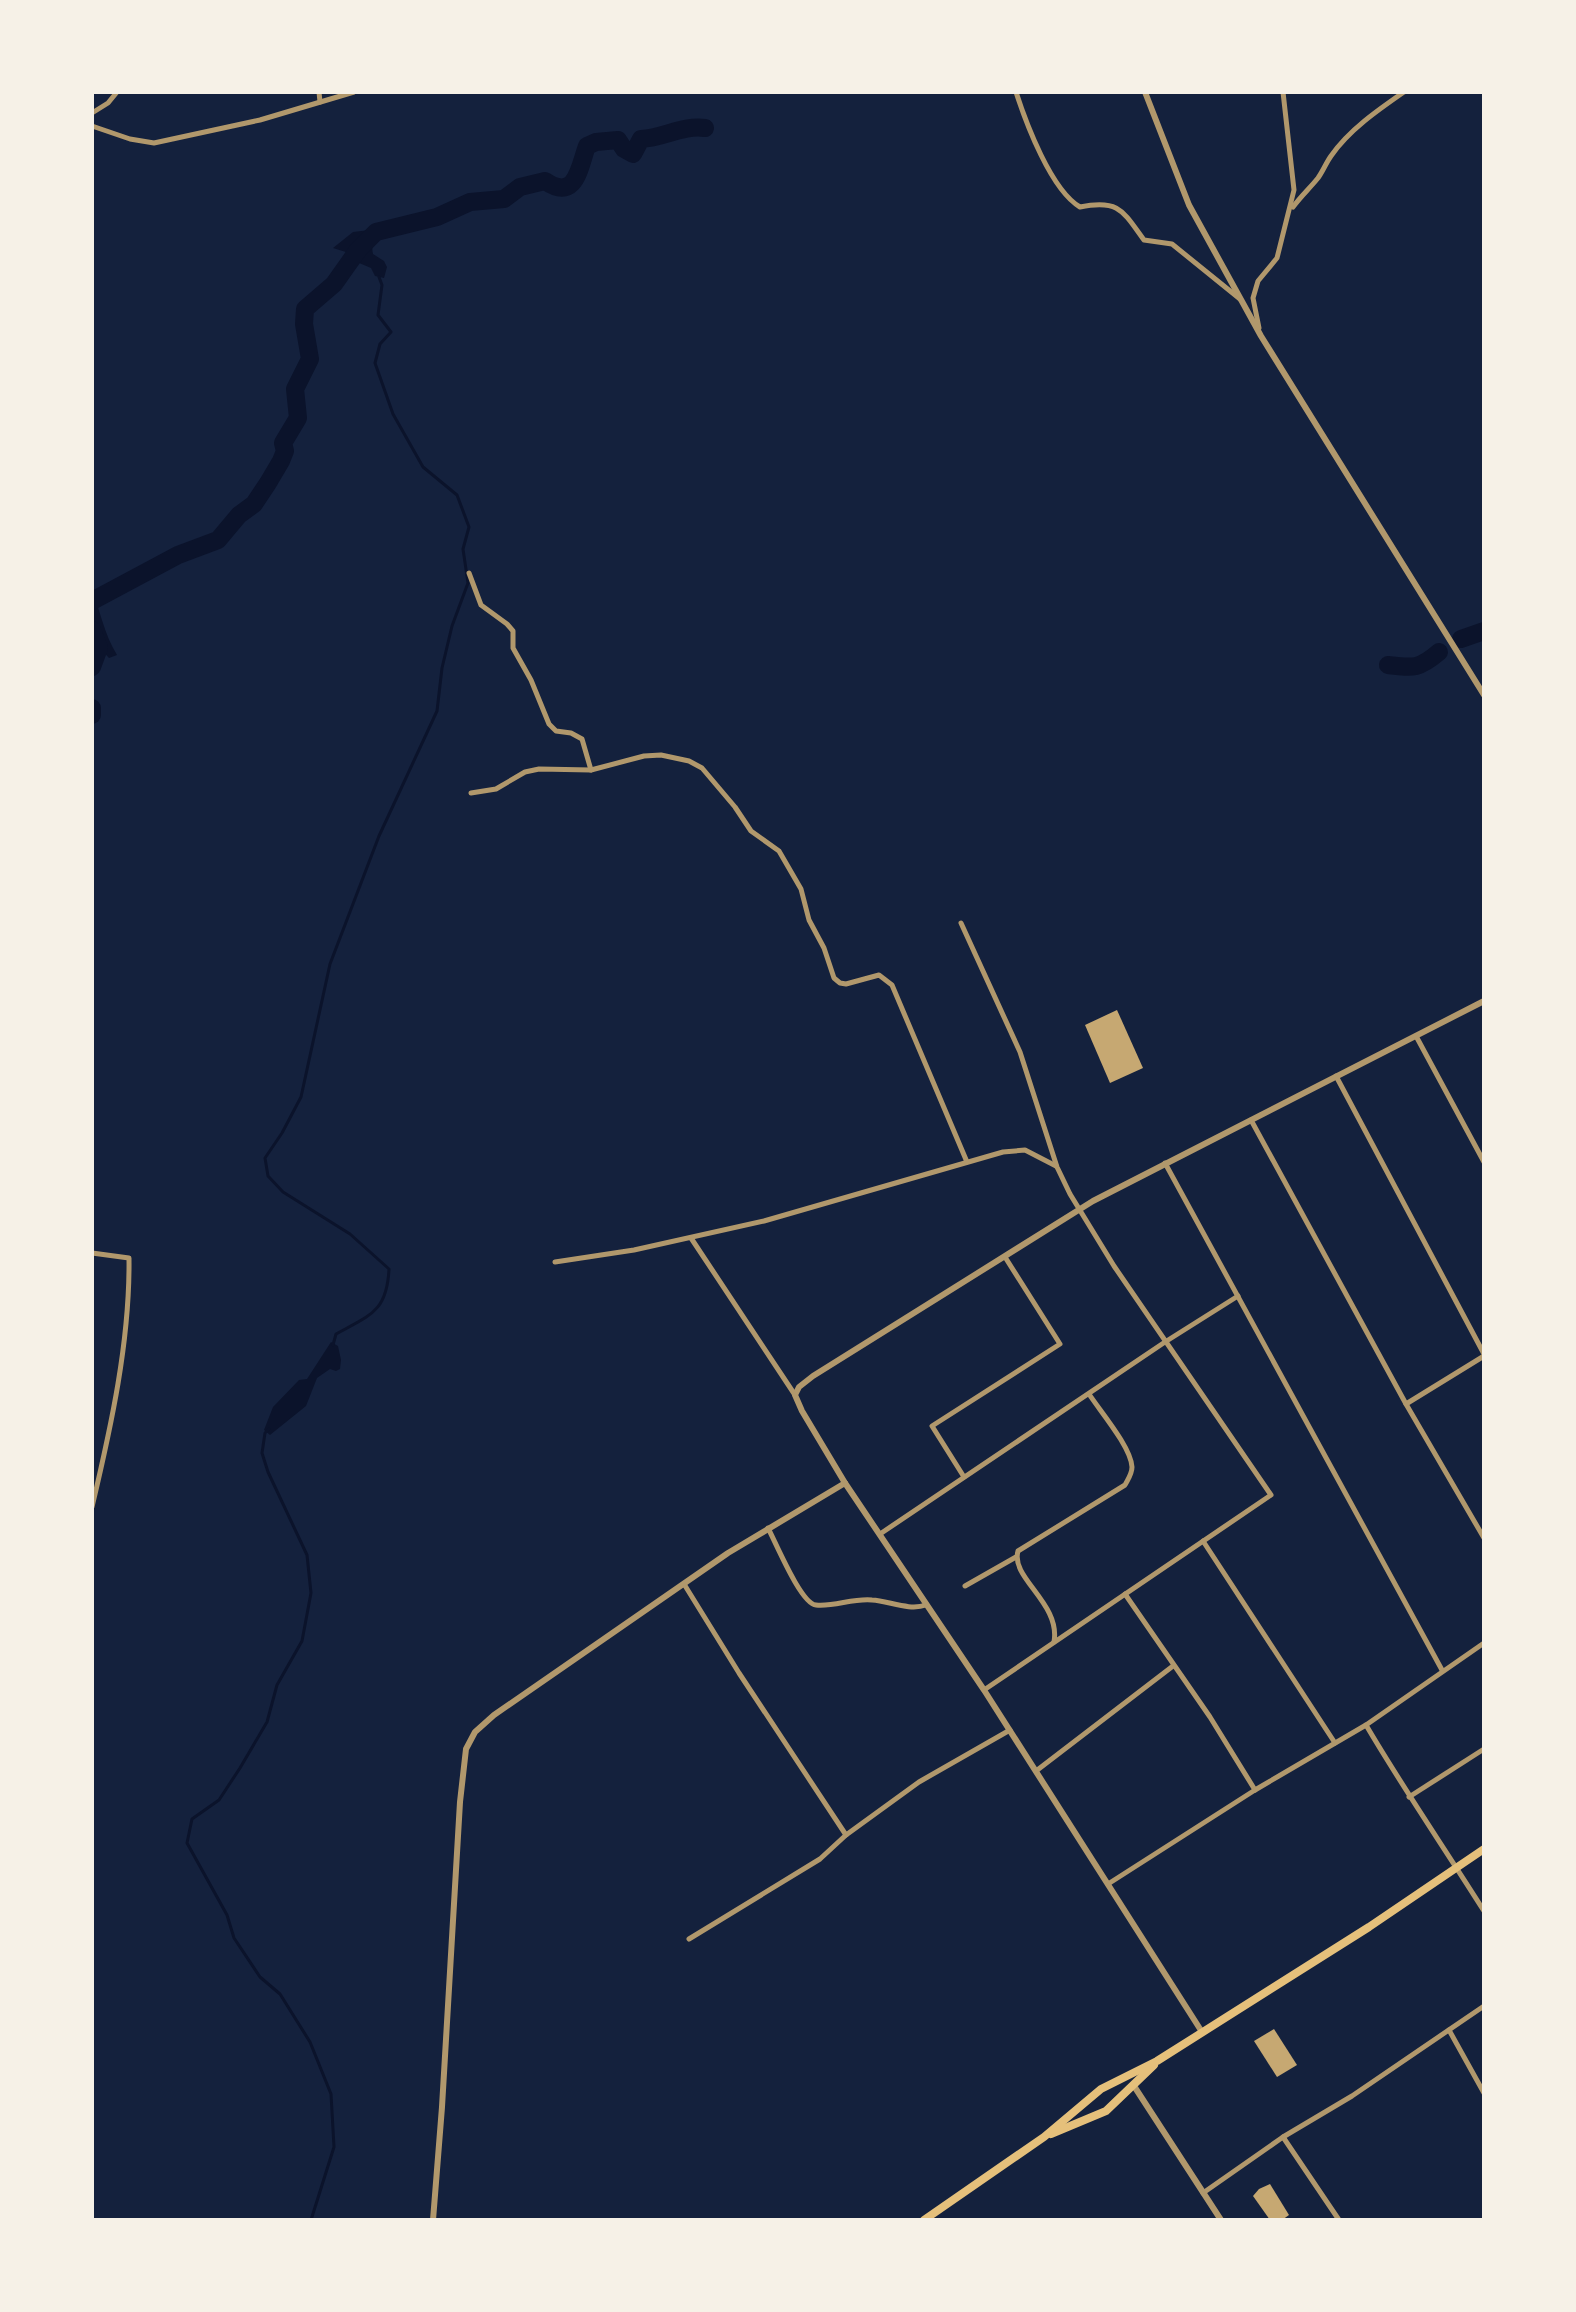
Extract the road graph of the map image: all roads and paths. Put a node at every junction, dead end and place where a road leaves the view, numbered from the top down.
1 (117, 92) edge
2 (319, 92) edge
3 (354, 92) edge
4 (1016, 92) edge
5 (1145, 92) edge
6 (1283, 92) edge
7 (1404, 92) edge
8 (320, 102) junction
9 (92, 113) edge
10 (92, 126) edge
11 (1288, 214) junction
12 (1244, 302) junction
13 (1261, 336) junction
14 (469, 573) dead end
15 (1482, 687) edge
16 (1484, 695) edge
17 (591, 770) junction
18 (471, 793) dead end
19 (961, 923) dead end
20 (1484, 1001) edge
21 (1416, 1036) junction
22 (1335, 1076) junction
23 (1251, 1119) junction
24 (967, 1162) junction
25 (1484, 1162) edge
26 (1165, 1163) junction
27 (1057, 1167) junction
28 (1079, 1210) junction
29 (691, 1238) junction
30 (92, 1253) edge
31 (1005, 1257) junction
32 (555, 1262) dead end
33 (1238, 1296) junction
34 (1165, 1342) junction
35 (1484, 1355) edge
36 (1089, 1394) junction
37 (795, 1395) junction
38 (1406, 1404) junction
39 (964, 1477) junction
40 (845, 1483) junction
41 (92, 1507) edge
42 (768, 1528) junction
43 (880, 1534) junction
44 (1484, 1538) edge
45 (1203, 1541) junction
46 (1016, 1557) junction
47 (684, 1584) junction
48 (965, 1586) dead end
49 (1125, 1594) junction
50 (926, 1605) junction
51 (1054, 1642) junction
52 (1484, 1643) edge
53 (1173, 1666) junction
54 (1442, 1670) junction
55 (984, 1690) junction
56 (1366, 1725) junction
57 (1010, 1730) junction
58 (1335, 1743) junction
59 (1484, 1749) edge
60 (1036, 1771) junction
61 (1255, 1790) junction
62 (1409, 1797) junction
63 (846, 1835) junction
64 (1484, 1849) edge
65 (1456, 1867) junction
66 (1108, 1884) junction
67 (1484, 1911) edge
68 (689, 1939) dead end
69 (1484, 2006) edge
70 (1449, 2030) junction
71 (1202, 2032) junction
72 (1157, 2061) junction
73 (1107, 2086) junction
74 (1134, 2086) junction
75 (1484, 2093) edge
76 (1091, 2096) junction
77 (1118, 2101) junction
78 (1103, 2113) junction
79 (1044, 2137) junction
80 (1283, 2137) junction
81 (1203, 2193) junction
82 (433, 2220) edge
83 (924, 2220) edge
84 (1221, 2220) edge
85 (1339, 2220) edge

1 - 9 street
2 - 8 street
3 - 8 street
4 - 12 street
5 - 12 street
6 - 11 street
7 - 11 street
8 - 10 street
11 - 13 street
12 - 13 street
13 - 15 street
14 - 17 street
15 - 16 street
17 - 18 street
17 - 24 street
19 - 27 street
20 - 21 street
21 - 22 street
21 - 25 street
22 - 23 street
22 - 35 street
23 - 26 street
23 - 38 street
24 - 27 street
24 - 29 street
26 - 28 street
26 - 33 street
27 - 28 street
28 - 31 street
28 - 34 street
29 - 32 street
29 - 37 street
30 - 41 street
31 - 37 street
31 - 39 street
33 - 34 street
33 - 54 street
34 - 36 street
34 - 45 street
35 - 38 street
36 - 39 street
36 - 46 street
37 - 40 street
38 - 44 street
39 - 43 street
40 - 42 street
40 - 43 street
42 - 47 street
42 - 50 street
43 - 50 street
45 - 49 street
45 - 58 street
46 - 48 street
46 - 51 street
47 - 63 street
47 - 82 street
49 - 51 street
49 - 53 street
50 - 55 street
51 - 55 street
52 - 54 street
53 - 60 street
53 - 61 street
54 - 56 street
55 - 57 street
56 - 58 street
56 - 62 street
57 - 60 street
57 - 63 street
58 - 61 street
59 - 62 street
60 - 66 street
61 - 66 street
62 - 65 street
63 - 68 street
64 - 65 highway
65 - 67 street
65 - 71 highway
66 - 71 street
69 - 70 street
70 - 75 street
70 - 80 street
71 - 72 highway
72 - 73 highway
72 - 74 highway
73 - 76 highway
73 - 77 highway
74 - 77 highway
74 - 81 street
76 - 78 highway
76 - 79 highway
77 - 78 highway
78 - 79 highway
79 - 83 highway
80 - 81 street
80 - 85 street
81 - 84 street

